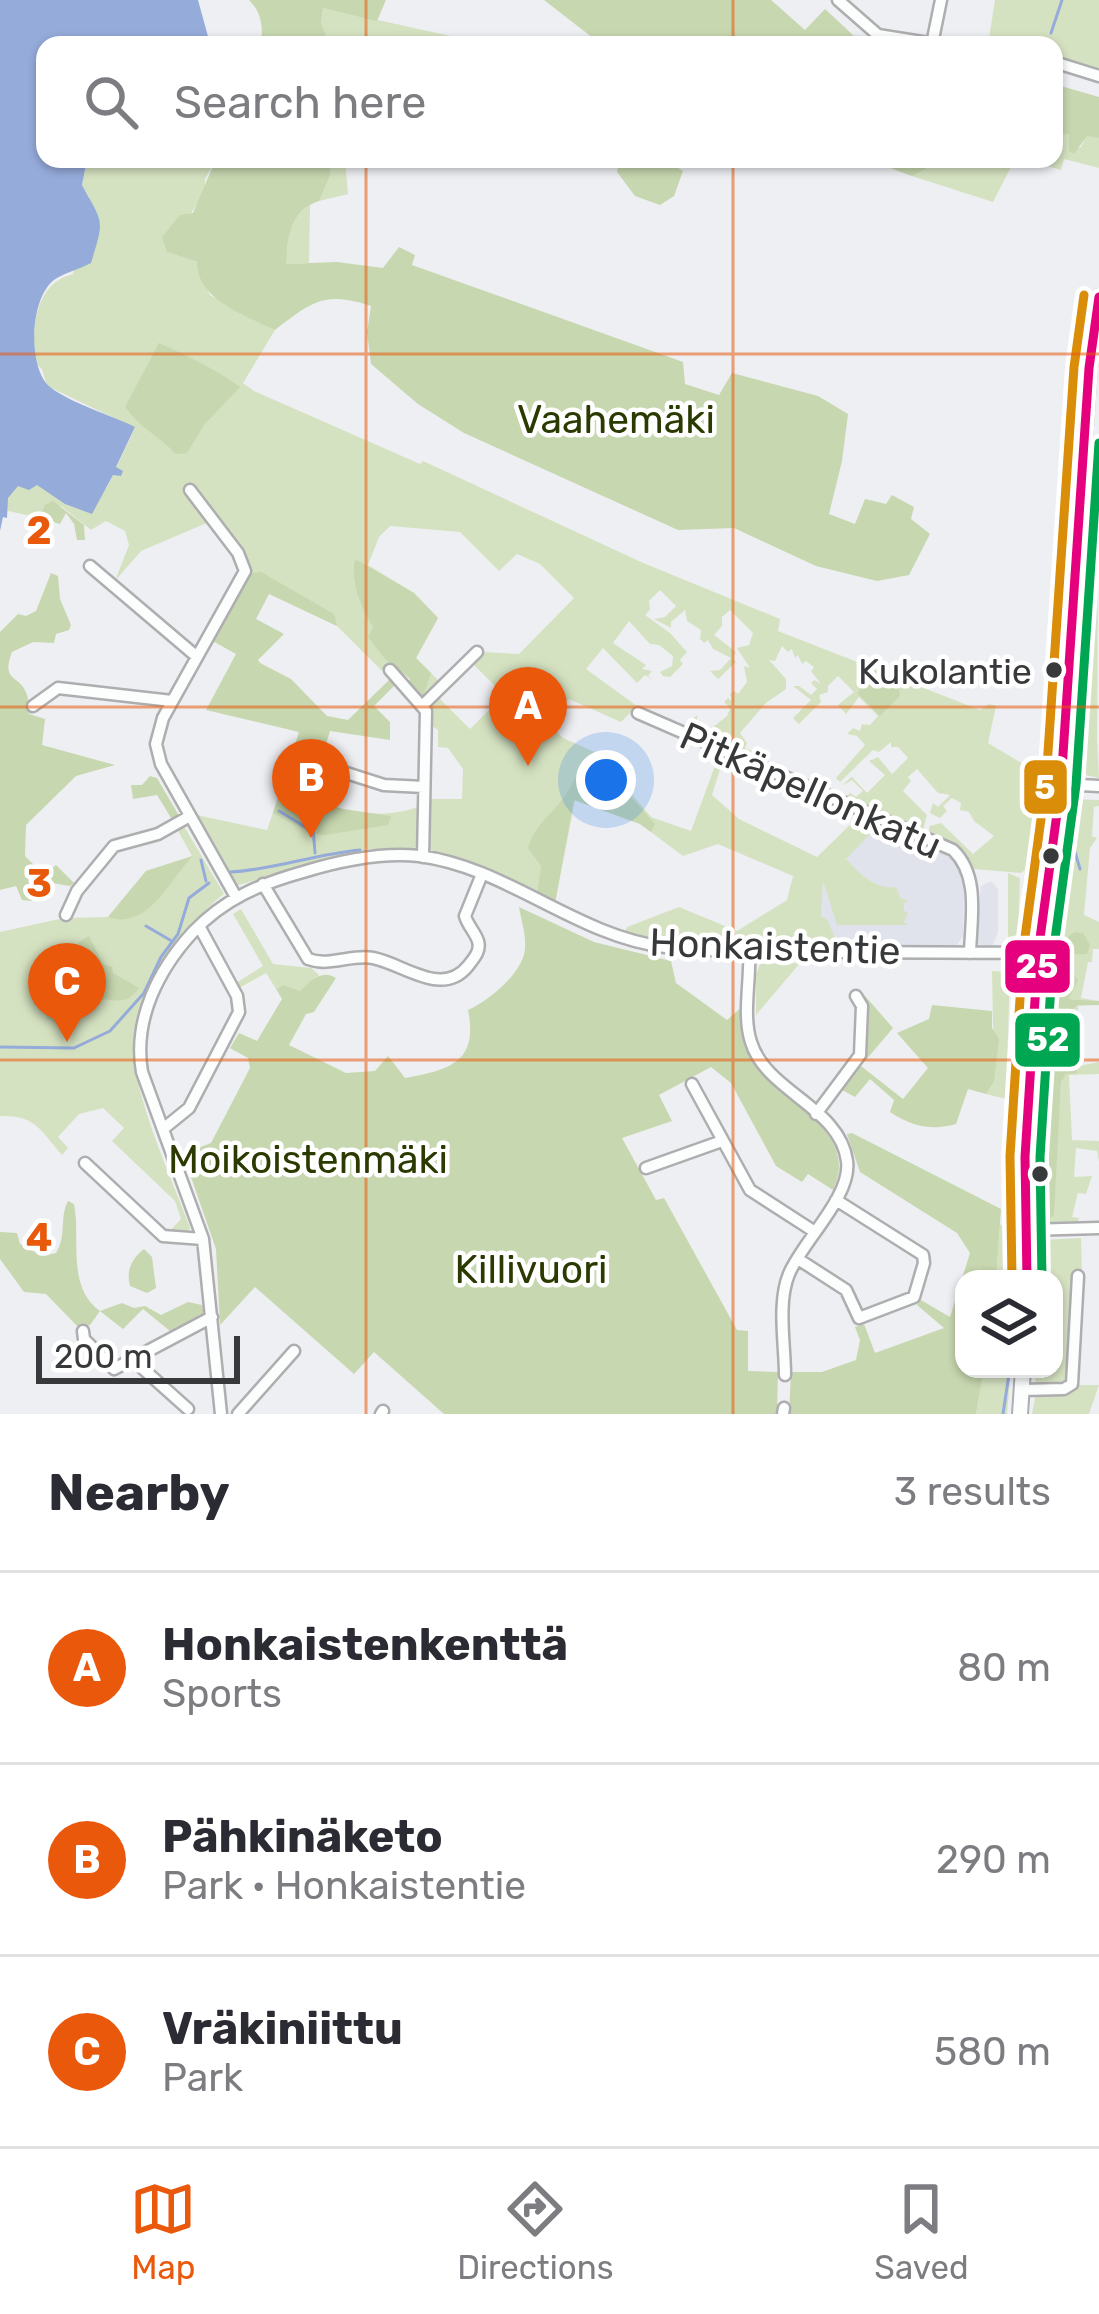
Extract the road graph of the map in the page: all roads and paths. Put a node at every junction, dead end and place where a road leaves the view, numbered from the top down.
1 (838, 0) edge
2 (941, 0) edge
3 (884, 36) edge
4 (934, 36) edge
5 (1063, 65) edge
6 (1099, 76) edge
7 (1099, 297) edge
8 (1098, 315) edge
9 (190, 490) dead end
10 (90, 566) dead end
11 (477, 652) dead end
12 (196, 656) junction
13 (390, 670) dead end
14 (172, 701) junction
15 (424, 704) junction
16 (33, 706) dead end
17 (638, 713) dead end
18 (316, 763) dead end
19 (1061, 784) junction
20 (1099, 786) edge
21 (424, 787) junction
22 (190, 816) junction
23 (423, 856) junction
24 (482, 874) junction
25 (263, 884) junction
26 (236, 897) junction
27 (66, 914) dead end
28 (199, 926) junction
29 (749, 950) junction
30 (970, 952) junction
31 (1038, 952) junction
32 (856, 996) dead end
33 (692, 1084) dead end
34 (816, 1114) junction
35 (163, 1129) junction
36 (722, 1141) junction
37 (85, 1163) dead end
38 (646, 1168) dead end
39 (836, 1199) junction
40 (1099, 1228) edge
41 (1027, 1230) junction
42 (814, 1232) junction
43 (203, 1239) junction
44 (798, 1259) junction
45 (1027, 1270) edge
46 (1078, 1276) dead end
47 (212, 1317) junction
48 (83, 1331) dead end
49 (294, 1351) dead end
50 (132, 1359) junction
51 (784, 1375) dead end
52 (1023, 1378) edge
53 (1022, 1390) junction
54 (188, 1408) dead end
55 (221, 1414) edge
56 (238, 1414) edge
57 (1020, 1414) edge

1 - 3 street
2 - 4 street
5 - 6 street
7 - 8 main road
8 - 19 main road
9 - 12 street
10 - 12 street
11 - 15 street
12 - 14 street
13 - 15 street
14 - 16 street
14 - 22 street
15 - 21 street
17 - 30 street, Pitkäpellonkatu
18 - 21 street
19 - 20 street
19 - 31 main road
21 - 23 street
22 - 26 street
22 - 27 street
23 - 24 street, Honkaistentie
23 - 25 street, Honkaistentie
24 - 25 street
24 - 29 street, Honkaistentie
25 - 26 street, Honkaistentie
26 - 28 street, Honkaistentie
28 - 35 street, Honkaistentie
28 - 35 street
29 - 30 street, Honkaistentie
29 - 34 street
30 - 31 street, Honkaistentie
31 - 41 main road
32 - 34 street
33 - 36 street
34 - 39 street
35 - 43 street, Honkaistentie
36 - 38 street
36 - 42 street
37 - 43 street
39 - 42 street
39 - 44 street
40 - 41 street
41 - 45 main road
42 - 44 street
43 - 47 street, Honkaistentie
44 - 51 street
46 - 53 street
47 - 50 street
47 - 55 street, Honkaistentie
48 - 50 street
49 - 56 street
50 - 54 street
52 - 53 main road
53 - 57 main road

